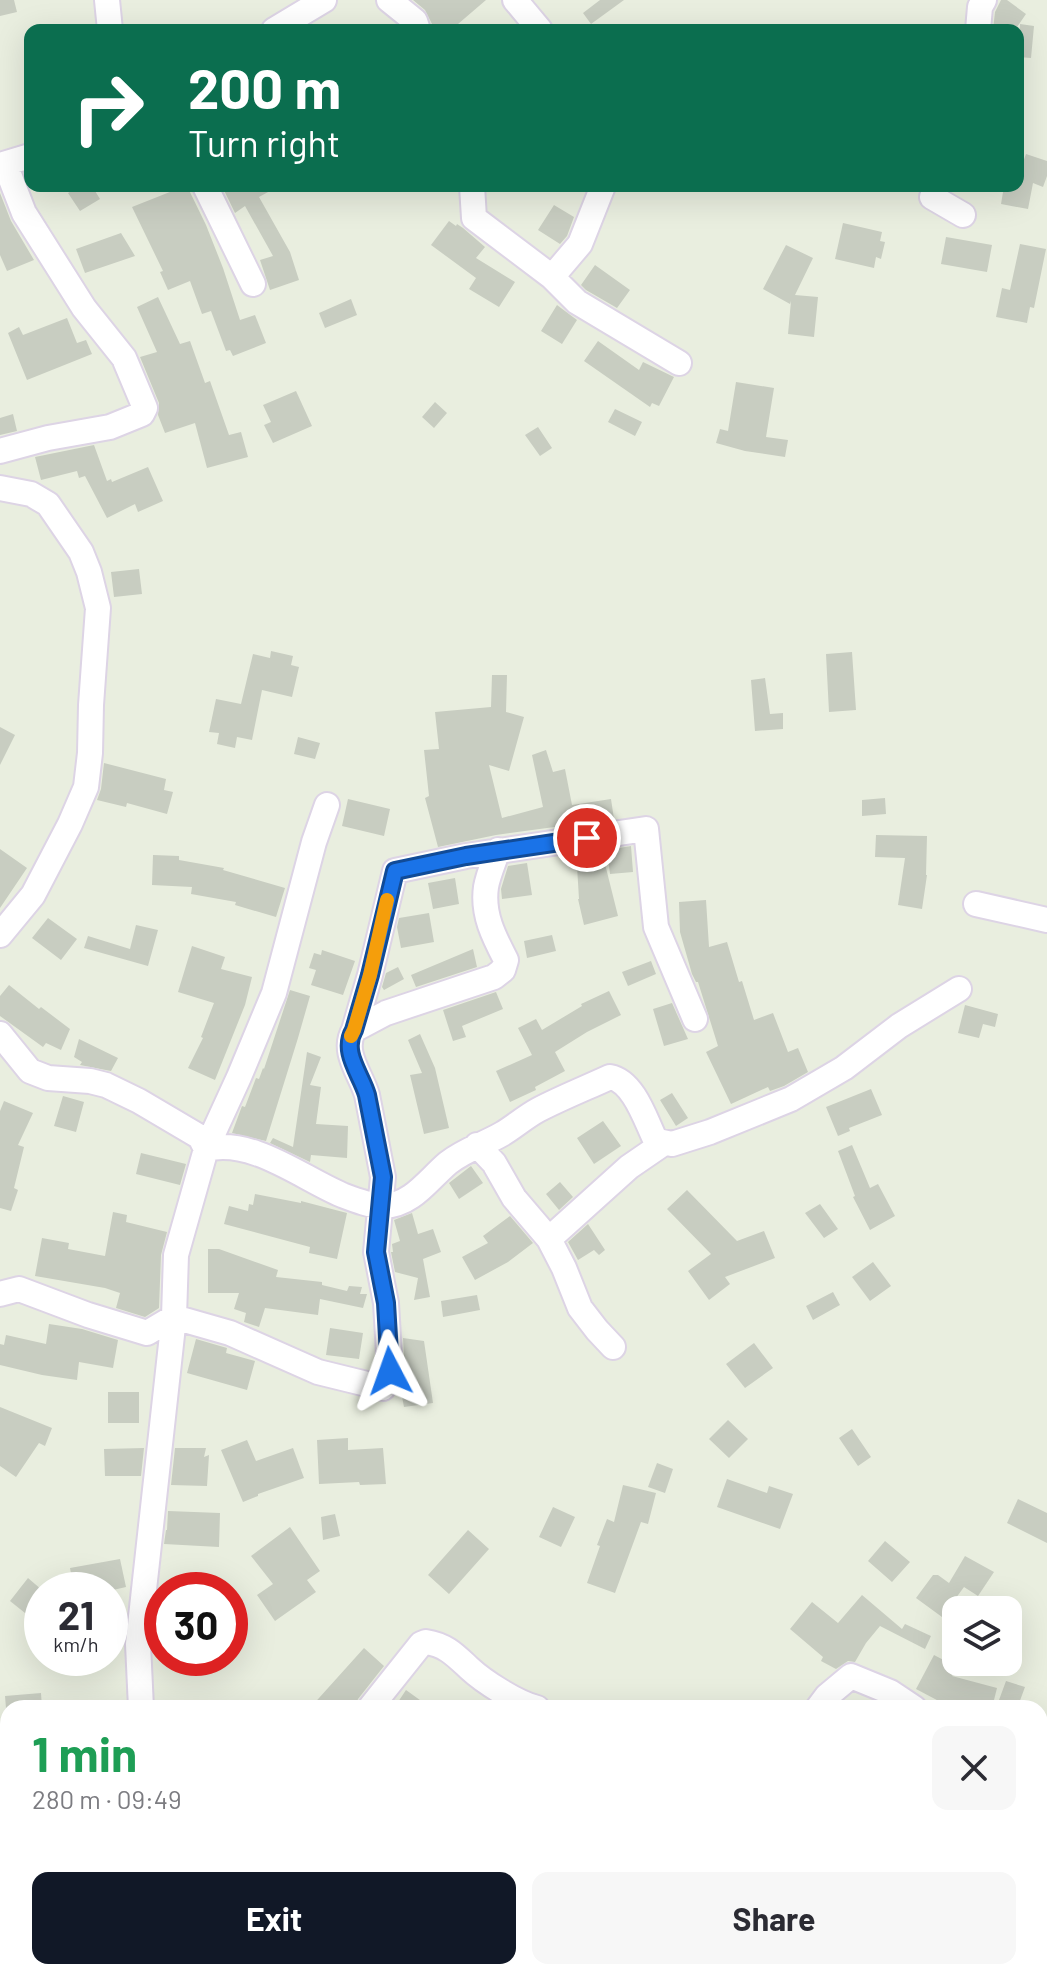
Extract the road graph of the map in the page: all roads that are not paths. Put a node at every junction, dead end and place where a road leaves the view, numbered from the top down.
1 (107, 0) edge
2 (324, 0) edge
3 (389, 0) edge
4 (515, 0) edge
5 (984, 0) edge
6 (109, 24) edge
7 (284, 24) edge
8 (416, 24) edge
9 (535, 24) edge
10 (979, 24) edge
11 (24, 158) edge
12 (3, 164) edge
13 (208, 192) edge
14 (472, 192) edge
15 (601, 192) edge
16 (934, 192) edge
17 (963, 215) dead end
18 (552, 277) junction
19 (253, 284) dead end
20 (679, 363) dead end
21 (0, 451) edge
22 (0, 488) edge
23 (327, 805) dead end
24 (498, 850) junction
25 (976, 904) dead end
26 (1047, 920) edge
27 (0, 935) edge
28 (959, 989) dead end
29 (695, 1019) dead end
30 (354, 1030) junction
31 (0, 1034) edge
32 (664, 1143) junction
33 (477, 1145) junction
34 (206, 1149) junction
35 (381, 1206) junction
36 (549, 1239) junction
37 (0, 1294) edge
38 (174, 1317) junction
39 (613, 1347) dead end
40 (141, 1700) edge
41 (376, 1700) edge
42 (515, 1700) edge
43 (824, 1700) edge
44 (902, 1700) edge

1 - 6 street
2 - 7 street
3 - 8 street
4 - 9 street
5 - 10 street
11 - 12 street
12 - 21 street
13 - 19 street
14 - 18 street
15 - 18 street
16 - 17 street
18 - 20 street
22 - 27 street
23 - 34 street
24 - 29 street
24 - 30 street
24 - 30 street
25 - 26 street
28 - 32 street
30 - 35 street
31 - 34 street
32 - 33 street
32 - 36 street
33 - 35 street
33 - 36 street
34 - 35 street
34 - 38 street
35 - 38 street
36 - 39 street
37 - 38 street
38 - 40 street
41 - 42 street
43 - 44 street

